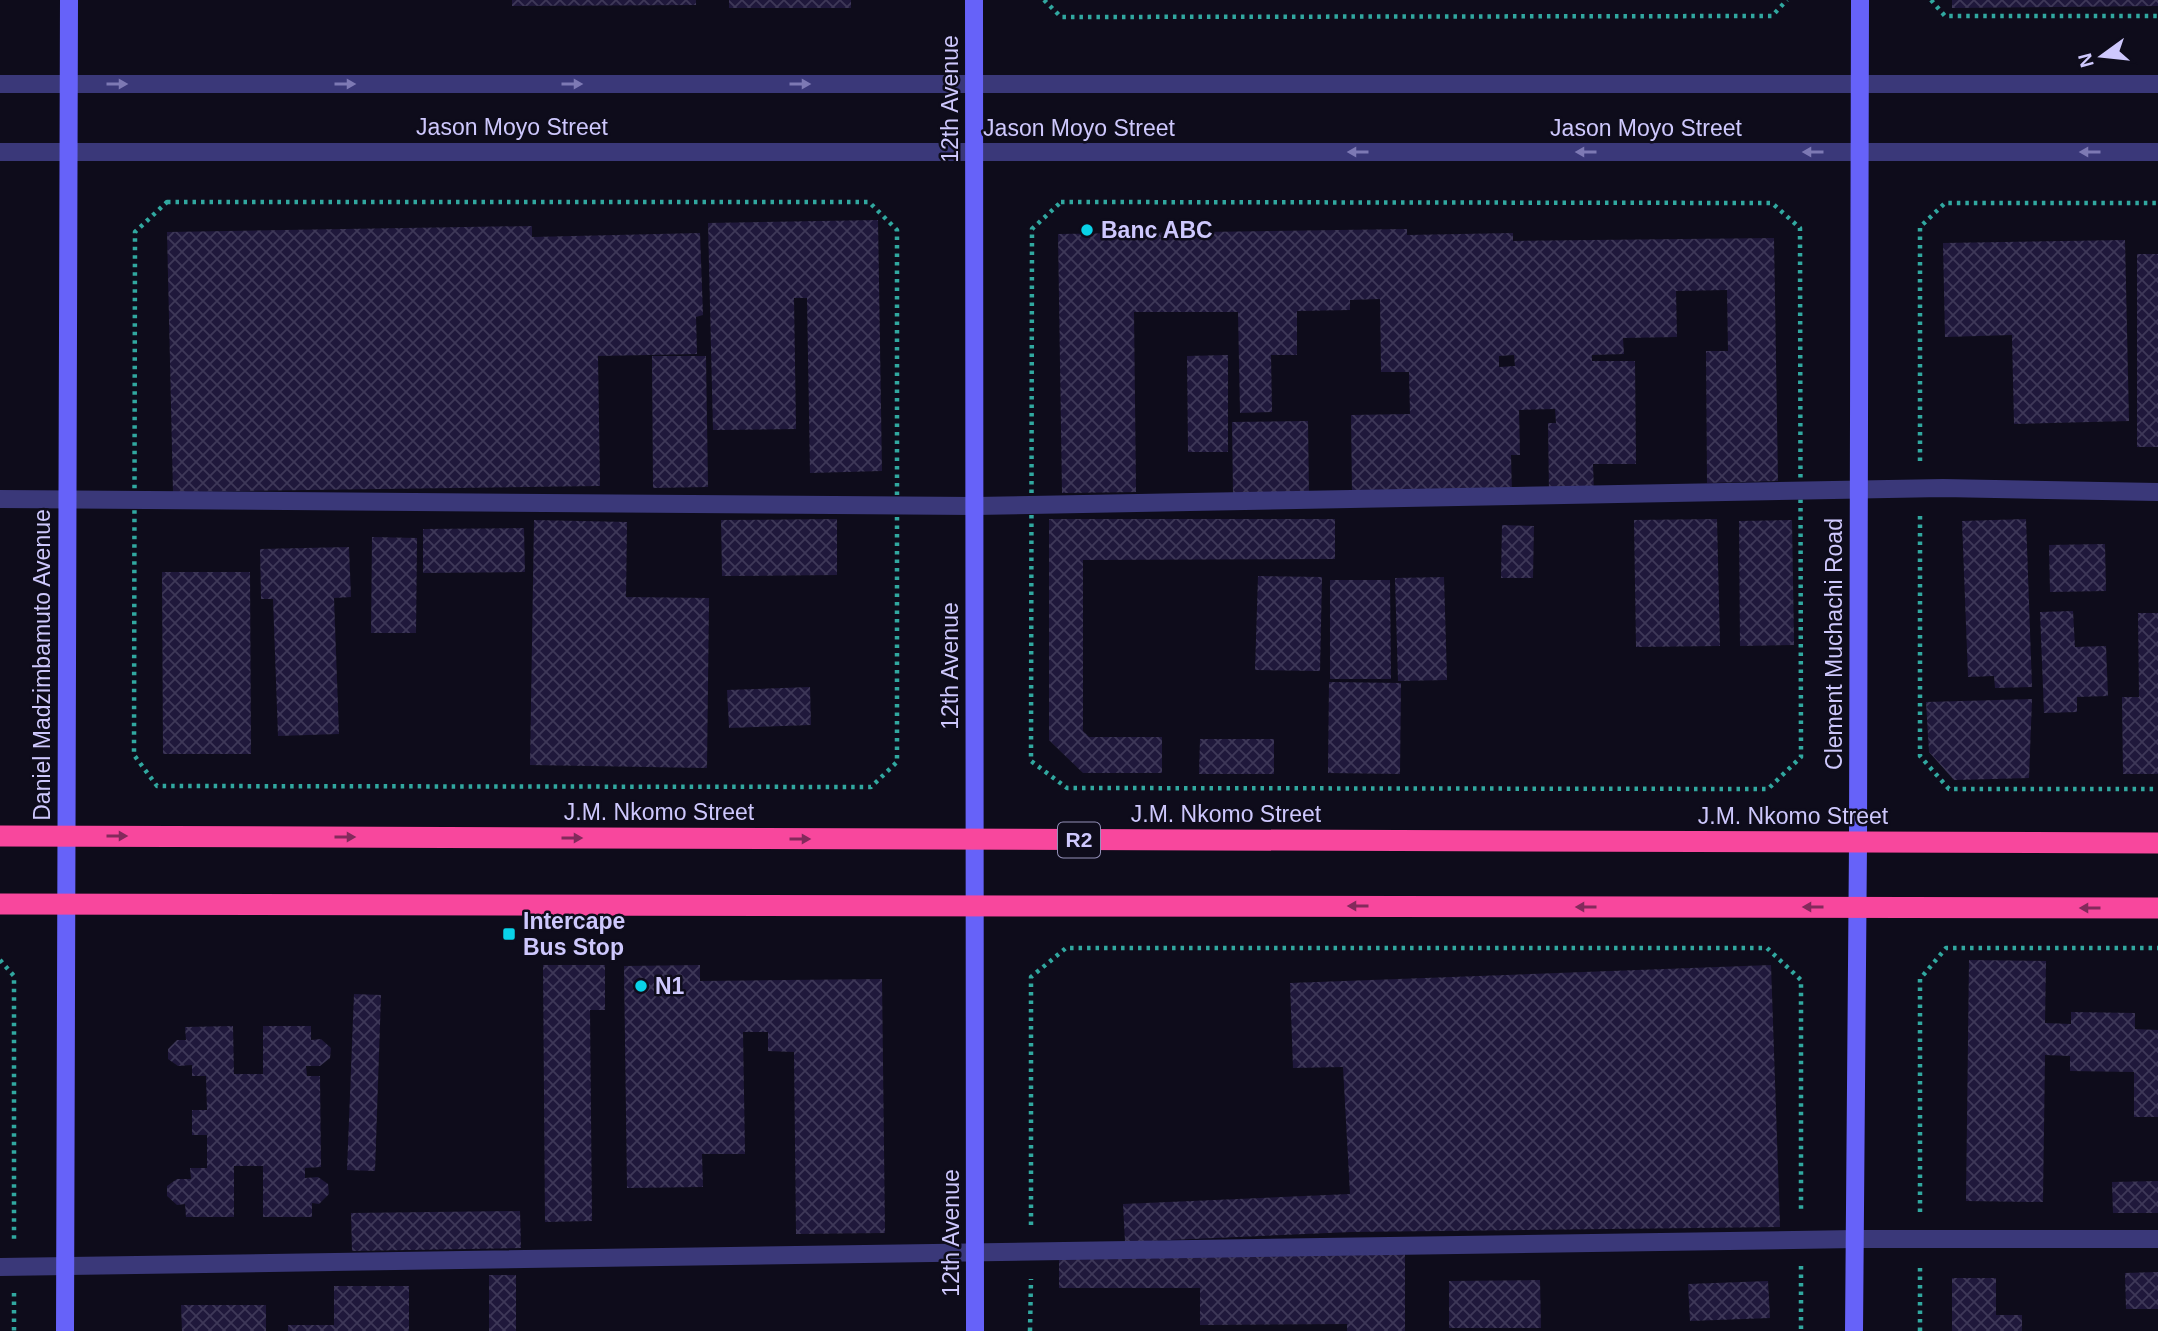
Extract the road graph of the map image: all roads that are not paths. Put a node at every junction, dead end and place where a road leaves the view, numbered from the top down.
1 (69, 0) edge
2 (974, 0) edge
3 (1860, 0) edge
4 (0, 84) edge
5 (69, 84) junction
6 (974, 84) junction
7 (1860, 84) junction
8 (2158, 84) edge
9 (0, 152) edge
10 (68, 152) junction
11 (974, 152) junction
12 (1860, 152) junction
13 (2158, 152) edge
14 (1859, 489) junction
15 (2158, 492) edge
16 (0, 499) edge
17 (67, 500) junction
18 (975, 506) junction
19 (0, 836) edge
20 (66, 836) junction
21 (975, 839) junction
22 (1858, 843) junction
23 (2158, 844) edge
24 (0, 904) edge
25 (66, 904) junction
26 (975, 905) junction
27 (1857, 907) junction
28 (2158, 908) edge
29 (1855, 1239) junction
30 (2158, 1239) edge
31 (975, 1253) junction
32 (7, 1267) edge
33 (65, 1268) junction
34 (65, 1331) edge
35 (975, 1331) edge
36 (1854, 1331) edge

1 - 5 street, Daniel Madzimbamuto Avenue
2 - 6 street, 12th Avenue
3 - 7 street, Clement Muchachi Road
4 - 5 street, Jason Moyo Street
5 -> 6 street, Jason Moyo Street
5 - 10 street, Daniel Madzimbamuto Avenue
6 - 7 street, Jason Moyo Street
6 - 11 street, 12th Avenue
7 - 8 street, Jason Moyo Street
7 - 12 street, Clement Muchachi Road
9 - 10 street, Jason Moyo Street
10 - 11 street, Jason Moyo Street
10 - 17 street, Daniel Madzimbamuto Avenue
12 -> 11 street, Jason Moyo Street
11 - 18 street, 12th Avenue
13 -> 12 street, Jason Moyo Street
12 - 14 street, Clement Muchachi Road
14 - 15 street
14 - 18 street
14 - 22 street, Clement Muchachi Road
16 - 17 street
17 - 18 street
17 - 20 street, Daniel Madzimbamuto Avenue
18 - 21 street, 12th Avenue
19 - 20 highway, J.M. Nkomo Street / R2
20 -> 21 highway, J.M. Nkomo Street / R2
20 - 25 street, Daniel Madzimbamuto Avenue
21 - 22 highway, J.M. Nkomo Street / R2
21 - 26 street, 12th Avenue
22 - 23 highway, J.M. Nkomo Street / R2
22 - 27 street, Clement Muchachi Road
24 - 25 highway
25 - 26 highway
25 - 33 street, Daniel Madzimbamuto Avenue
27 -> 26 highway
26 - 31 street, 12th Avenue
28 -> 27 highway
27 - 29 street, Clement Muchachi Road
29 - 30 street
29 - 31 street
29 - 36 street, Clement Muchachi Road
31 - 33 street
31 - 35 street, 12th Avenue
32 - 33 street
33 - 34 street, Daniel Madzimbamuto Avenue

